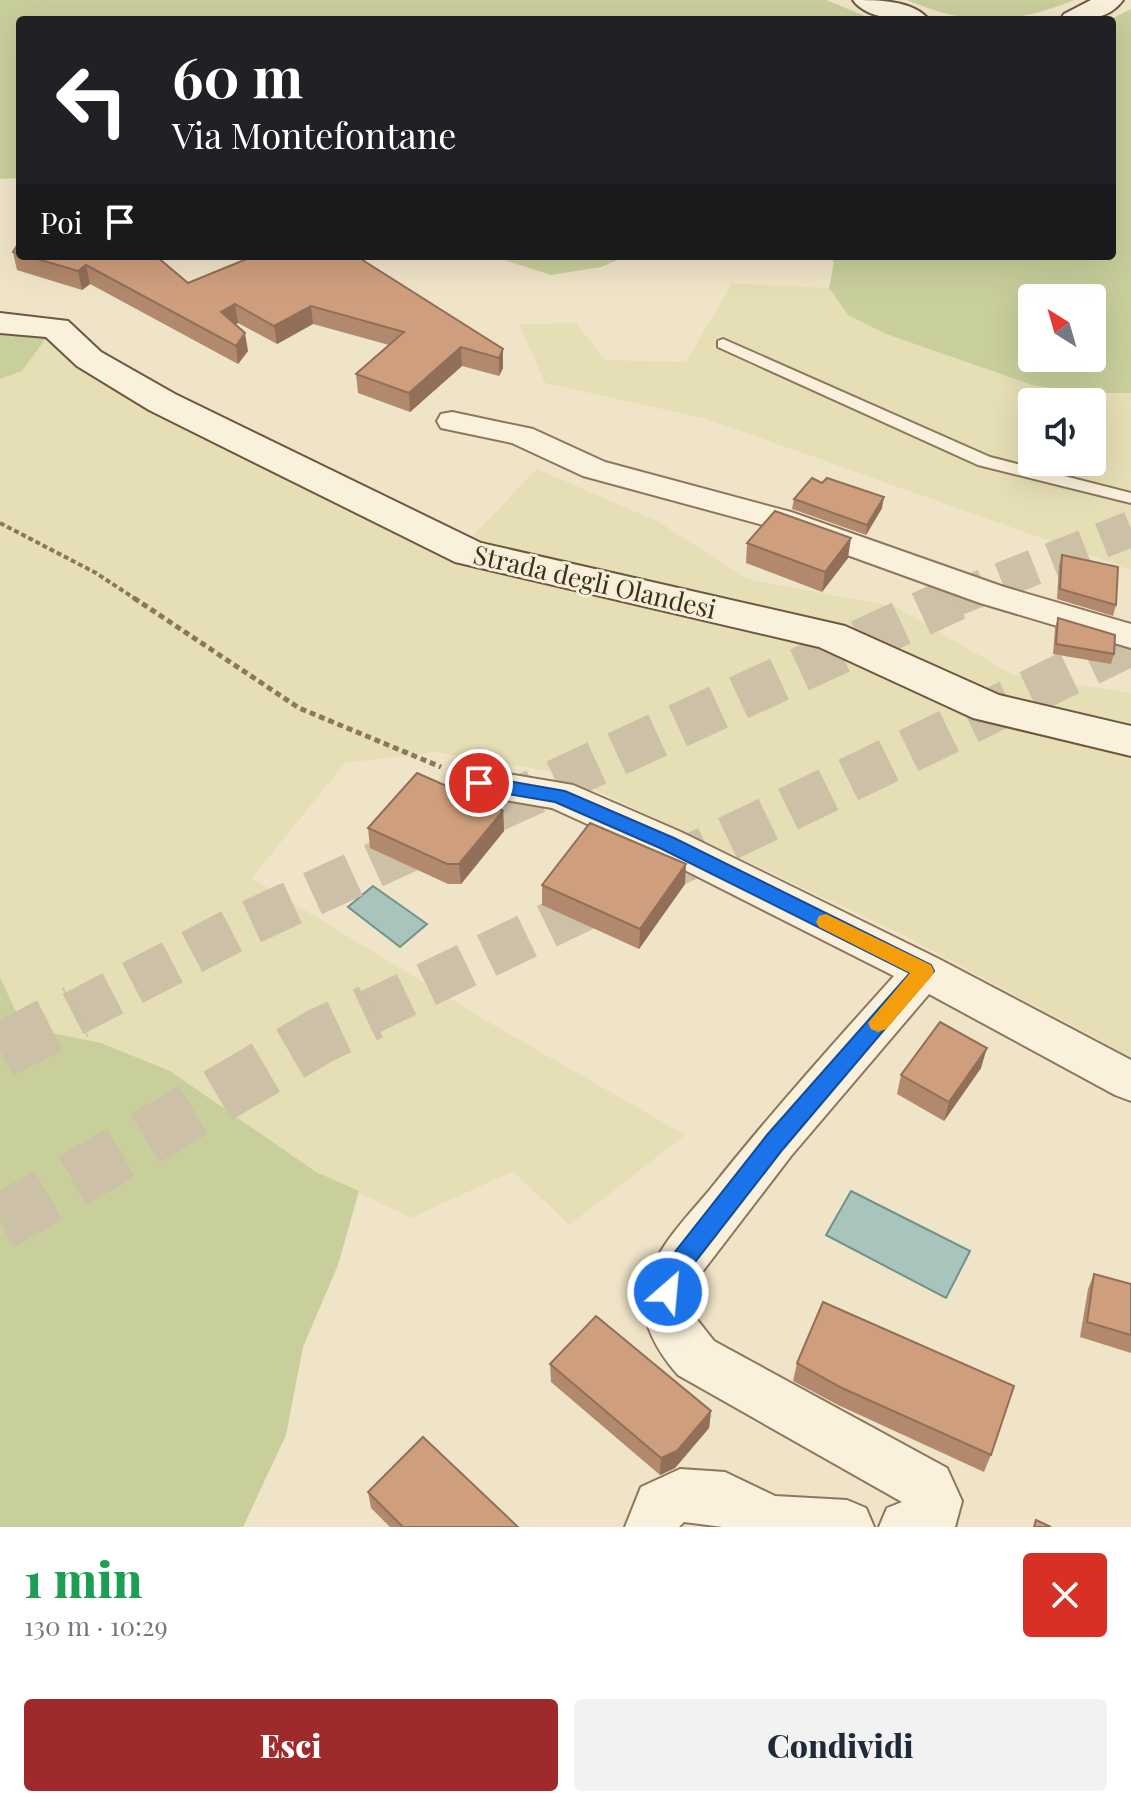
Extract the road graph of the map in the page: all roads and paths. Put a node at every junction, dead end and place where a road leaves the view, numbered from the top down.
1 (866, 0) edge
2 (1110, 0) edge
3 (906, 16) edge
4 (1080, 16) edge
5 (0, 323) edge
6 (723, 344) dead end
7 (452, 421) dead end
8 (1131, 498) edge
9 (0, 523) edge
10 (1131, 636) edge
11 (1131, 741) edge
12 (479, 783) joint
13 (924, 971) junction
14 (1131, 1082) edge
15 (652, 1527) edge
16 (847, 1527) edge
17 (906, 1527) edge

1 - 3 main road
2 - 4 main road
5 - 11 main road, Strada degli Olandesi
6 - 8 lane
7 - 10 street
9 - 12 path
12 - 13 street
13 - 14 street
13 - 17 street
15 - 16 street

